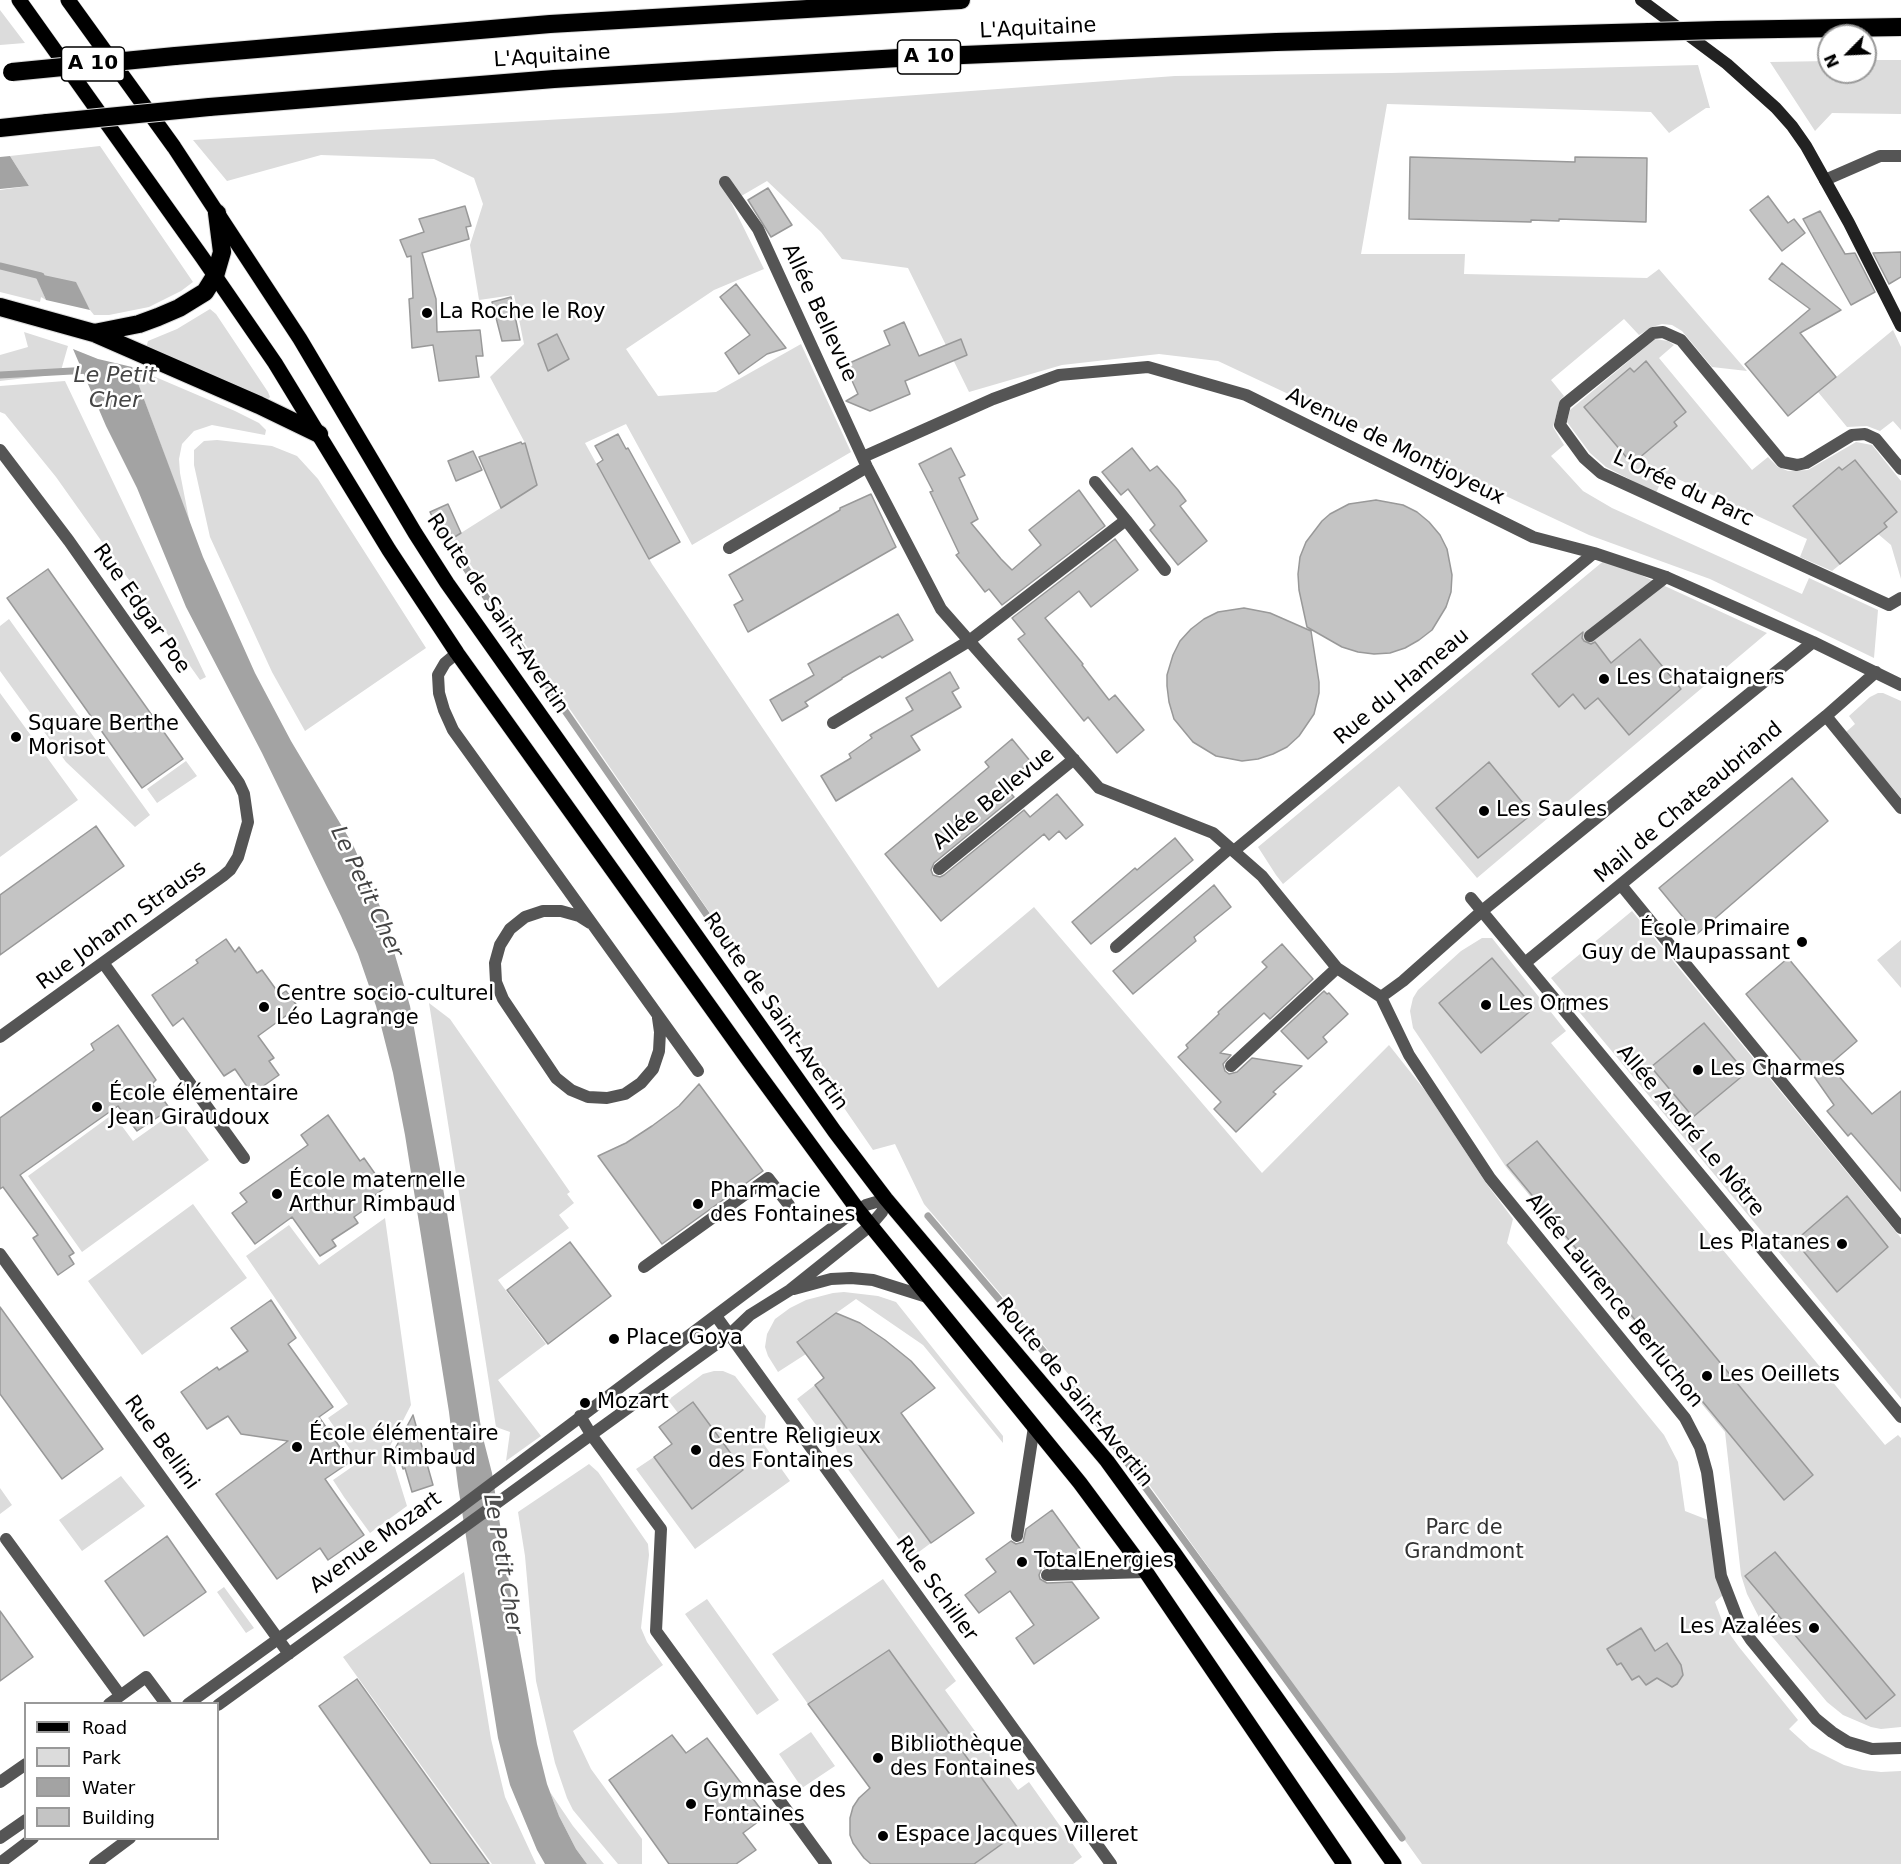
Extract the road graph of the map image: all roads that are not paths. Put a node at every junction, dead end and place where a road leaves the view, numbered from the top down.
1 (19, 0) edge
2 (961, 0) edge
3 (1641, 0) edge
4 (70, 2) edge
5 (1901, 27) edge
6 (6, 73) edge
7 (0, 129) edge
8 (1901, 156) edge
9 (1825, 180) junction
10 (725, 182) dead end
11 (217, 213) junction
12 (215, 276) junction
13 (0, 307) edge
14 (1901, 326) edge
15 (94, 333) junction
16 (320, 434) junction
17 (0, 450) edge
18 (865, 462) junction
19 (1901, 469) edge
20 (1095, 482) dead end
21 (1126, 520) junction
22 (729, 548) dead end
23 (1594, 553) junction
24 (1166, 570) dead end
25 (1666, 577) junction
26 (1901, 598) edge
27 (1590, 636) dead end
28 (969, 641) junction
29 (1813, 642) junction
30 (457, 653) junction
31 (1876, 672) junction
32 (1901, 685) edge
33 (1826, 716) junction
34 (832, 723) dead end
35 (1074, 759) junction
36 (244, 794) joint
37 (1901, 808) edge
38 (1232, 849) junction
39 (939, 869) dead end
40 (1621, 885) junction
41 (1471, 898) dead end
42 (1482, 911) junction
43 (607, 942) junction
44 (1116, 946) dead end
45 (1525, 963) junction
46 (104, 964) junction
47 (1337, 968) junction
48 (1381, 997) junction
49 (657, 1013) junction
50 (0, 1038) edge
51 (1231, 1066) dead end
52 (698, 1071) dead end
53 (244, 1158) dead end
54 (886, 1200) junction
55 (789, 1205) dead end
56 (858, 1210) junction
57 (870, 1226) junction
58 (1901, 1228) edge
59 (0, 1254) edge
60 (644, 1267) dead end
61 (790, 1290) junction
62 (927, 1297) junction
63 (716, 1316) junction
64 (729, 1335) junction
65 (580, 1416) junction
66 (1901, 1417) edge
67 (1034, 1426) junction
68 (592, 1436) junction
69 (1017, 1536) dead end
70 (6, 1539) dead end
71 (1146, 1572) junction
72 (1047, 1575) dead end
73 (278, 1638) junction
74 (290, 1654) junction
75 (120, 1695) junction
76 (111, 1702) edge
77 (165, 1702) edge
78 (191, 1702) edge
79 (219, 1704) edge
80 (1901, 1748) edge
81 (24, 1765) edge
82 (0, 1782) edge
83 (24, 1821) edge
84 (0, 1838) edge
85 (32, 1840) edge
86 (129, 1840) edge
87 (0, 1863) edge
88 (95, 1864) edge
89 (826, 1864) edge
90 (1111, 1864) edge
91 (1344, 1864) edge
92 (1394, 1864) edge

1 - 12 main road
2 - 6 highway, L'Aquitaine / A 10, bridge
3 - 9 street
4 - 11 main road, Route de Saint-Avertin
5 - 7 highway, L'Aquitaine / A 10, bridge
8 - 9 street
9 - 14 street
10 - 18 street, Allée Bellevue
11 - 12 highway
11 - 54 main road, Route de Saint-Avertin
12 - 15 highway
12 - 16 main road
13 - 15 highway
15 - 16 highway
16 - 30 main road
17 - 36 street, Rue Edgar Poe
18 - 22 street
18 - 23 street, Avenue de Montjoyeux
18 - 28 street, Allée Bellevue
19 - 26 street, L'Orée du Parc
20 - 21 street
21 - 24 street
21 - 28 street
23 - 25 street, Avenue de Montjoyeux
23 - 38 street, Rue du Hameau
25 - 27 street
25 - 29 street, Avenue de Montjoyeux
28 - 34 street
28 - 35 street, Allée Bellevue
29 - 31 street, Avenue de Montjoyeux
29 - 42 street
30 - 43 street
30 - 56 main road
31 - 32 street, Avenue de Montjoyeux
31 - 33 street, Mail de Chateaubriand
33 - 37 street
33 - 40 street, Mail de Chateaubriand
35 - 38 street, Allée Bellevue
35 - 39 street, Allée Bellevue
36 - 46 street, Rue Johann Strauss
38 - 44 street
38 - 47 street, Allée Bellevue
40 - 45 street, Mail de Chateaubriand
40 - 58 street
41 - 42 street, Allée André Le Nôtre
42 - 45 street, Allée André Le Nôtre
42 - 48 street
43 - 49 street
43 - 49 street
45 - 66 street, Allée André Le Nôtre
46 - 50 street, Rue Johann Strauss
46 - 53 street
47 - 48 street, Allée Bellevue
47 - 51 street
48 - 80 street, Allée Laurence Berluchon
49 - 52 street
54 - 56 street, Avenue Mozart
54 - 57 street, Avenue Mozart
54 - 92 main road, Route de Saint-Avertin
55 - 60 street
56 - 57 main road
56 - 63 street, Avenue Mozart
57 - 61 street, Avenue Mozart
57 - 62 main road
59 - 73 street, Rue Bellini
61 - 62 street, Avenue Mozart
61 - 64 street, Avenue Mozart
62 - 67 main road
63 - 64 street, Rue Schiller
63 - 65 street, Avenue Mozart
64 - 68 street, Avenue Mozart
64 - 90 street, Rue Schiller
65 - 68 street
65 - 73 street, Avenue Mozart
67 - 69 street
67 - 71 main road
68 - 74 street, Avenue Mozart
68 - 89 street
70 - 75 street
71 - 72 street
71 - 91 main road
73 - 74 street, Rue Bellini
73 - 78 street, Avenue Mozart
74 - 79 street, Avenue Mozart
75 - 76 street
75 - 77 street
81 - 82 street
83 - 84 street
85 - 87 street
86 - 88 street

